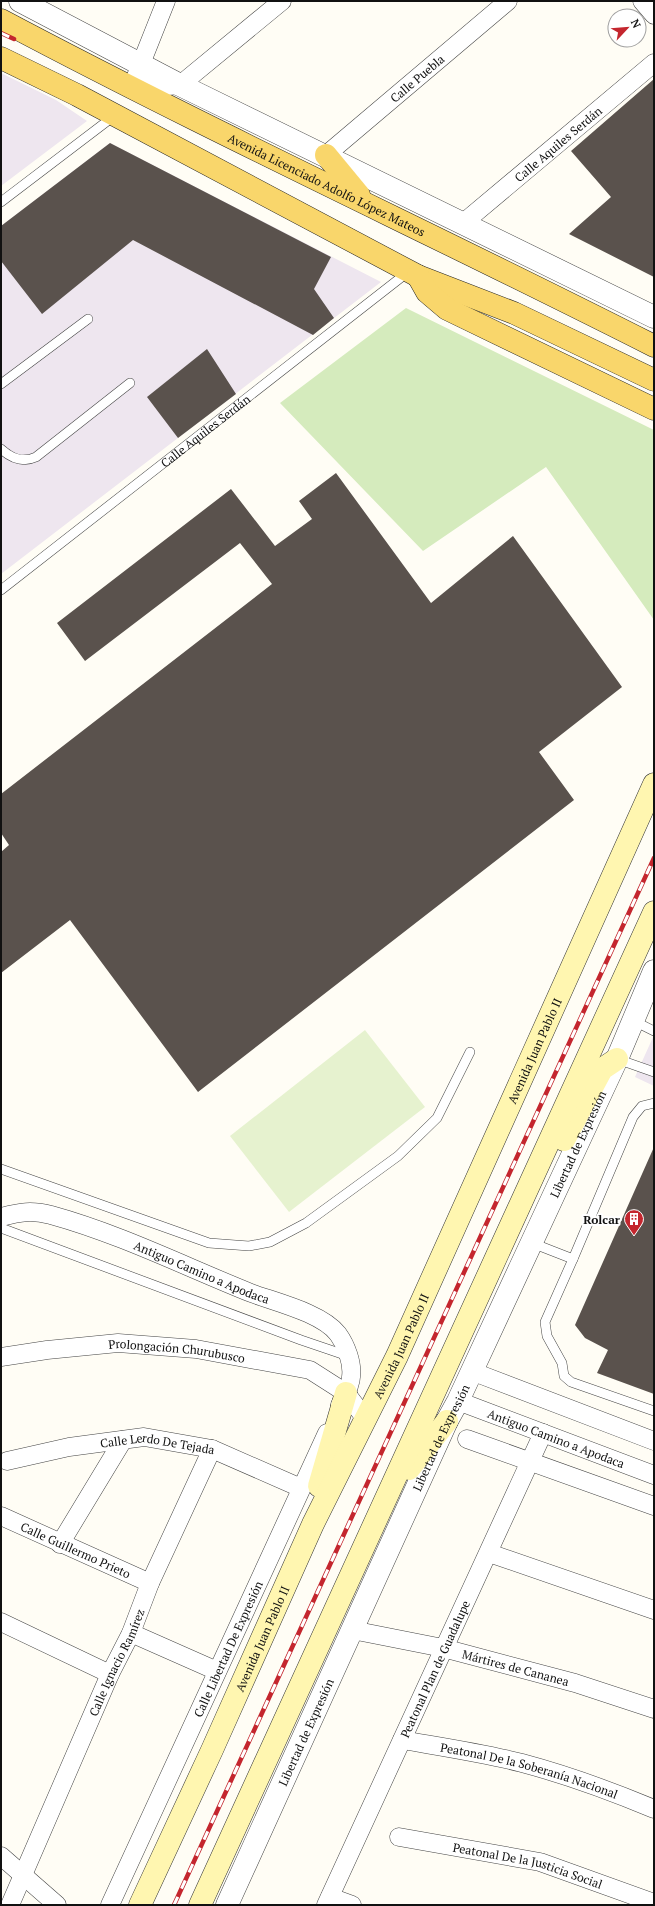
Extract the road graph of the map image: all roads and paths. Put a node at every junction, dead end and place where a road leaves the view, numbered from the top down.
1 (20, 1) edge
2 (166, 1) edge
3 (282, 1) edge
4 (508, 1) edge
5 (642, 1) edge
6 (654, 14) edge
7 (1, 20) edge
8 (1, 58) edge
9 (654, 63) edge
10 (142, 65) junction
11 (180, 85) junction
12 (131, 89) junction
13 (115, 115) junction
14 (326, 155) junction
15 (363, 201) junction
16 (1, 202) edge
17 (462, 224) junction
18 (414, 273) junction
19 (654, 317) edge
20 (88, 319) dead end
21 (654, 346) edge
22 (654, 380) edge
23 (130, 383) dead end
24 (1, 384) edge
25 (654, 409) edge
26 (1, 449) edge
27 (1, 590) edge
28 (654, 784) edge
29 (654, 912) edge
30 (654, 971) edge
31 (648, 999) edge
32 (632, 1020) junction
33 (654, 1031) edge
34 (470, 1052) dead end
35 (617, 1059) junction
36 (654, 1072) edge
37 (654, 1103) edge
38 (1, 1169) edge
39 (522, 1199) junction
40 (1, 1217) edge
41 (1, 1228) edge
42 (532, 1243) junction
43 (573, 1259) junction
44 (348, 1356) junction
45 (1, 1357) edge
46 (472, 1371) junction
47 (346, 1393) junction
48 (458, 1401) junction
49 (654, 1411) edge
50 (365, 1418) junction
51 (447, 1421) junction
52 (543, 1433) junction
53 (466, 1439) dead end
54 (123, 1440) junction
55 (654, 1441) edge
56 (212, 1449) junction
57 (7, 1461) dead end
58 (530, 1462) junction
59 (654, 1475) edge
60 (301, 1488) junction
61 (389, 1495) junction
62 (654, 1506) edge
63 (1, 1516) edge
64 (313, 1524) junction
65 (60, 1544) junction
66 (489, 1553) junction
67 (150, 1583) junction
68 (654, 1610) edge
69 (1, 1622) edge
70 (352, 1630) junction
71 (131, 1633) junction
72 (443, 1648) junction
73 (218, 1671) junction
74 (110, 1674) junction
75 (654, 1709) edge
76 (402, 1740) junction
77 (654, 1809) edge
78 (398, 1837) dead end
79 (1, 1856) edge
80 (23, 1876) junction
81 (328, 1901) edge
82 (654, 1903) edge
83 (10, 1905) edge
84 (57, 1905) edge
85 (110, 1905) edge
86 (140, 1905) edge
87 (200, 1905) edge
88 (227, 1905) edge
89 (352, 1905) edge

1 - 10 street
2 - 10 street
3 - 11 street
4 - 14 street, Calle Puebla
5 - 6 street
7 - 12 main road, Avenida Licenciado Adolfo López Mateos
8 - 13 main road
9 - 17 street, Calle Aquiles Serdán
10 - 11 street
10 - 12 street
11 - 12 street
11 - 14 street
12 - 15 main road, Avenida Licenciado Adolfo López Mateos
13 - 16 lane
13 - 18 main road
14 - 15 main road
14 - 17 street
15 - 21 main road, Avenida Licenciado Adolfo López Mateos
17 - 19 street
18 - 22 main road
18 - 25 main road
18 - 27 lane, Calle Aquiles Serdán
20 - 24 lane
23 - 26 lane
28 - 50 main road, Avenida Juan Pablo II
29 - 39 main road
30 - 31 street, Libertad de Expresión
31 - 32 street, Libertad de Expresión
32 - 33 lane
32 - 35 street, Libertad de Expresión
34 - 38 lane
35 - 36 lane
35 - 39 main road
35 - 42 street, Libertad de Expresión
37 - 43 lane
39 - 61 main road
40 - 44 street, Antiguo Camino a Apodaca
41 - 44 lane
42 - 43 lane
42 - 46 street, Libertad de Expresión
43 - 49 lane
44 - 47 street, Antiguo Camino a Apodaca
45 - 47 street, Prolongación Churubusco
46 - 48 street, Libertad de Expresión
46 - 55 street
47 - 50 street
47 - 60 street, Calle Libertad De Expresión
47 - 64 main road
48 - 51 street, Libertad de Expresión
48 - 52 street, Antiguo Camino a Apodaca
50 - 64 main road, Avenida Juan Pablo II
51 - 61 main road
51 - 70 street, Libertad de Expresión
52 - 58 street, Peatonal Plan de Guadalupe
52 - 59 street, Antiguo Camino a Apodaca
53 - 58 street
54 - 56 street, Calle Lerdo De Tejada
54 - 57 street, Calle Lerdo De Tejada
54 - 65 street
56 - 60 street, Calle Lerdo De Tejada
56 - 67 street, Calle Ignacio Ramírez
58 - 62 street
58 - 66 street, Peatonal Plan de Guadalupe
60 - 73 street, Calle Libertad De Expresión
61 - 87 main road
63 - 65 street, Calle Guillermo Prieto
64 - 86 main road, Avenida Juan Pablo II
65 - 67 street, Calle Guillermo Prieto
66 - 68 street
66 - 72 street, Peatonal Plan de Guadalupe
67 - 71 street, Calle Ignacio Ramírez
69 - 74 street
70 - 72 street, Mártires de Cananea
70 - 88 street, Libertad de Expresión
71 - 73 street
71 - 74 street, Calle Ignacio Ramírez
72 - 75 street, Mártires de Cananea
72 - 76 street, Peatonal Plan de Guadalupe
73 - 85 street, Calle Libertad De Expresión
74 - 80 street, Calle Ignacio Ramírez
76 - 77 street, Peatonal De la Soberanía Nacional
76 - 81 street, Peatonal Plan de Guadalupe
78 - 82 street, Peatonal De la Justicia Social
79 - 80 street
80 - 83 street, Calle Ignacio Ramírez
80 - 84 street
81 - 89 street

